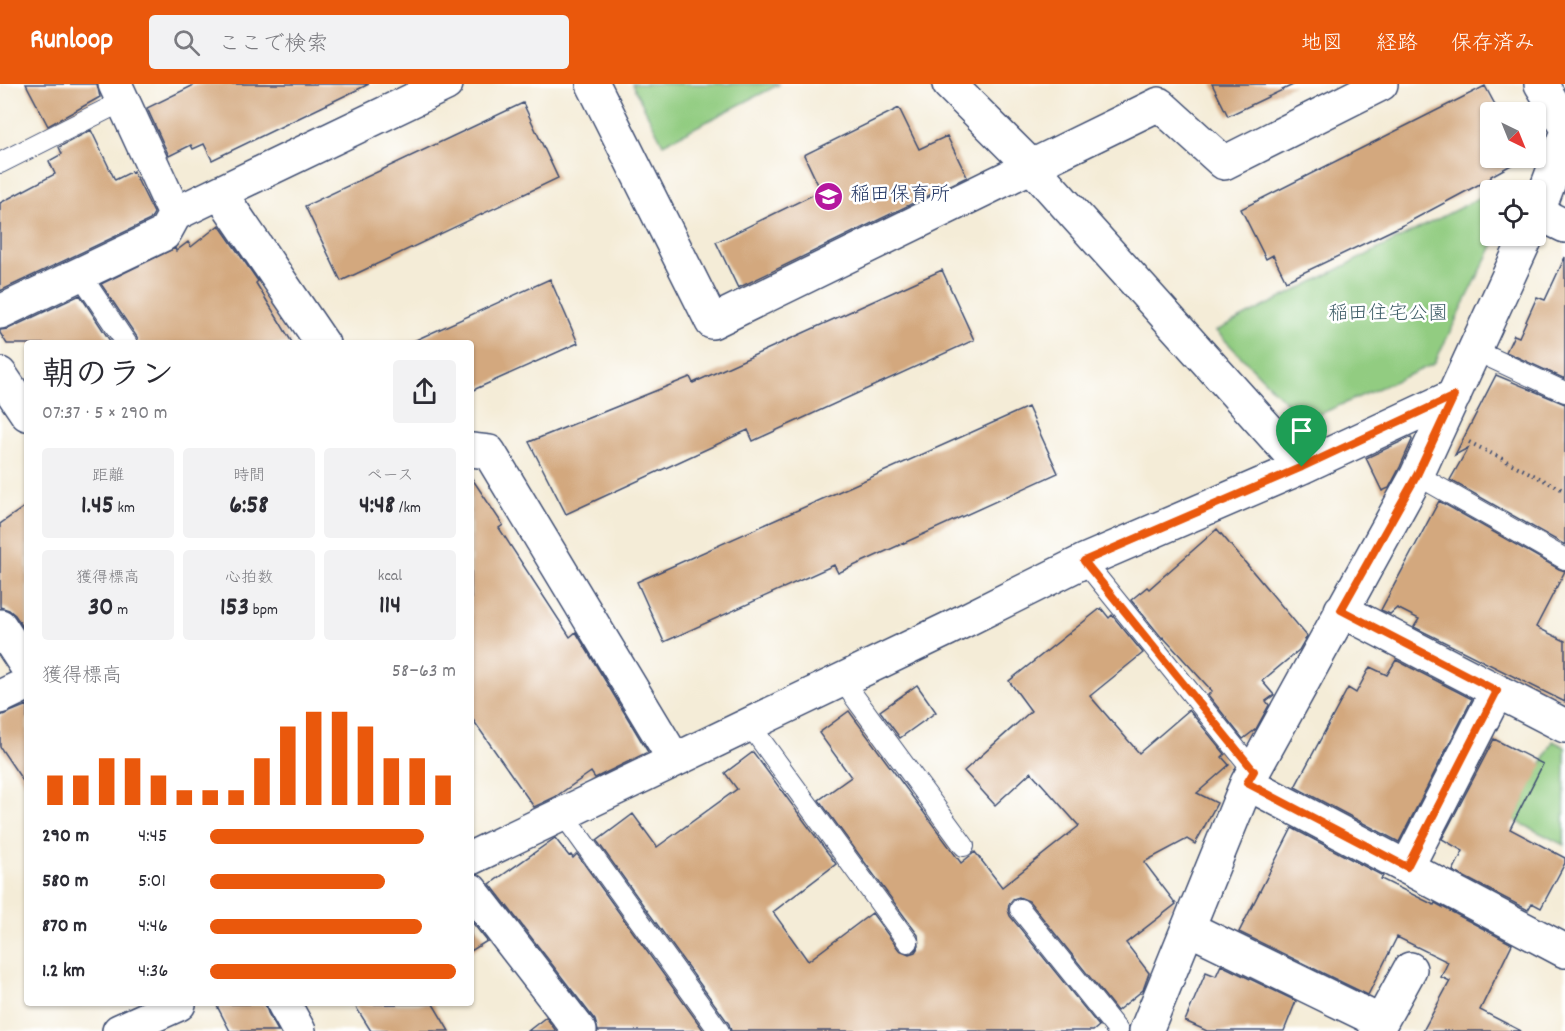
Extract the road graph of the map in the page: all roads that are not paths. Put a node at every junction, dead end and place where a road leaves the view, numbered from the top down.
1 (446, 84) edge
2 (593, 84) edge
3 (949, 84) edge
4 (1381, 84) edge
5 (1541, 84) edge
6 (119, 93) edge
7 (1150, 94) edge
8 (1565, 124) edge
9 (1565, 140) edge
10 (0, 163) edge
11 (1032, 167) junction
12 (220, 193) junction
13 (1546, 209) edge
14 (175, 214) junction
15 (1530, 246) edge
16 (80, 274) junction
17 (0, 312) edge
18 (124, 340) edge
19 (320, 340) edge
20 (1474, 350) junction
21 (0, 374) edge
22 (1565, 393) edge
23 (1454, 396) junction
24 (24, 410) edge
25 (474, 450) edge
26 (1302, 467) junction
27 (1417, 475) junction
28 (1565, 559) edge
29 (1084, 561) junction
30 (1341, 610) junction
31 (0, 626) edge
32 (24, 662) edge
33 (842, 680) junction
34 (24, 685) edge
35 (1497, 691) junction
36 (0, 697) edge
37 (749, 724) junction
38 (1565, 726) edge
39 (674, 759) junction
40 (1250, 777) junction
41 (562, 814) junction
42 (964, 846) dead end
43 (474, 857) edge
44 (1407, 867) junction
45 (474, 894) edge
46 (1020, 909) dead end
47 (1188, 928) junction
48 (908, 942) dead end
49 (1565, 951) edge
50 (1410, 969) dead end
51 (175, 1006) edge
52 (285, 1006) edge
53 (1378, 1026) edge
54 (119, 1031) edge
55 (299, 1031) edge
56 (580, 1031) edge
57 (719, 1031) edge
58 (1118, 1031) edge
59 (1146, 1031) edge

1 - 12 street
2 - 11 street
3 - 11 street
4 - 7 street
5 - 8 street
6 - 10 lane
6 - 14 street
7 - 11 street
9 - 13 street
11 - 26 street
12 - 14 street
12 - 19 street
14 - 16 street
15 - 20 street
16 - 17 street
16 - 18 lane
20 - 22 lane
20 - 23 street
21 - 24 street
23 - 26 street
23 - 27 street
25 - 39 street
26 - 29 street
27 - 28 lane
27 - 30 street
29 - 33 street
29 - 40 lane
30 - 35 street
30 - 40 street
31 - 32 street
33 - 37 street
33 - 42 lane
34 - 36 street
35 - 38 street
35 - 44 street
37 - 39 street
37 - 48 lane
39 - 41 street
40 - 44 street
40 - 47 street
41 - 43 street
41 - 57 lane
44 - 49 street
45 - 56 street
46 - 58 lane
47 - 53 street
47 - 59 street
50 - 53 street
51 - 54 street
52 - 55 street

